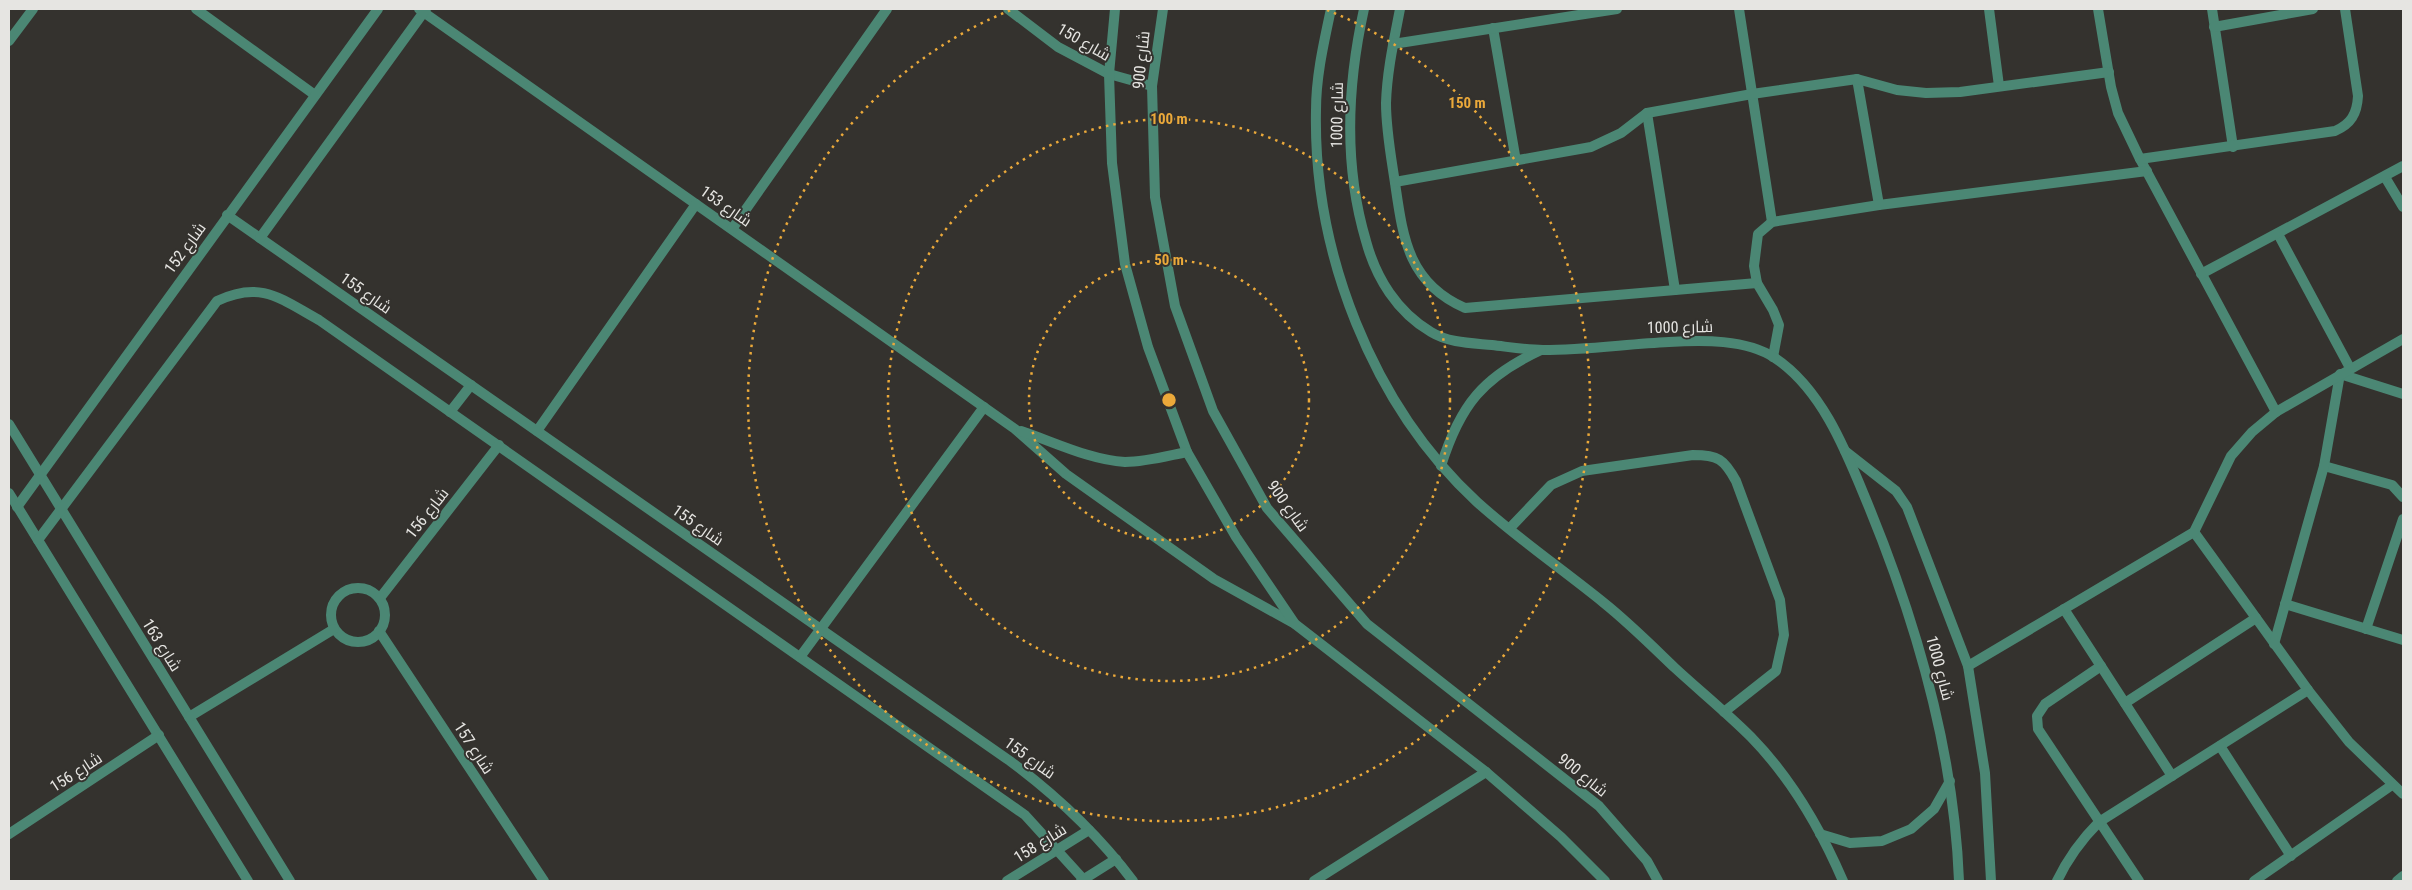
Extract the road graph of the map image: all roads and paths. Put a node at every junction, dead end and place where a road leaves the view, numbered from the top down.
1 (33, 9) edge
2 (196, 9) edge
3 (378, 9) edge
4 (887, 9) edge
5 (1008, 9) edge
6 (1115, 9) edge
7 (1162, 9) edge
8 (1331, 9) edge
9 (1364, 9) edge
10 (1400, 9) edge
11 (1617, 9) edge
12 (1739, 9) edge
13 (1989, 9) edge
14 (2098, 9) edge
15 (2212, 9) edge
16 (2313, 9) edge
17 (2345, 9) edge
18 (423, 10) edge
19 (2214, 27) junction
20 (1493, 28) junction
21 (9, 41) edge
22 (1393, 44) junction
23 (2109, 72) junction
24 (1109, 74) junction
25 (1857, 79) junction
26 (1152, 86) junction
27 (1999, 86) junction
28 (1752, 94) junction
29 (315, 96) junction
30 (1648, 113) junction
31 (2232, 147) junction
32 (2140, 159) junction
33 (1516, 161) junction
34 (2403, 166) edge
35 (2147, 171) junction
36 (2385, 177) junction
37 (1395, 182) junction
38 (696, 204) junction
39 (1879, 205) junction
40 (2403, 207) edge
41 (227, 215) junction
42 (1772, 222) junction
43 (732, 229) junction
44 (2278, 234) junction
45 (260, 238) junction
46 (2201, 274) junction
47 (1758, 283) junction
48 (1675, 290) junction
49 (2403, 339) edge
50 (1542, 350) junction
51 (1773, 357) junction
52 (2345, 371) junction
53 (471, 385) junction
54 (2403, 394) edge
55 (984, 407) junction
56 (450, 412) junction
57 (2276, 412) junction
58 (9, 424) edge
59 (1015, 429) junction
60 (537, 431) junction
61 (498, 445) junction
62 (1845, 451) junction
63 (1187, 452) junction
64 (1442, 466) junction
65 (2324, 466) junction
66 (40, 475) junction
67 (9, 493) edge
68 (2403, 497) edge
69 (17, 507) junction
70 (61, 509) junction
71 (2403, 519) edge
72 (1510, 528) junction
73 (2194, 532) junction
74 (2401, 532) edge
75 (38, 540) junction
76 (380, 598) junction
77 (2285, 604) junction
78 (2064, 609) junction
79 (2256, 618) junction
80 (1295, 624) junction
81 (334, 628) junction
82 (821, 628) junction
83 (2366, 629) junction
84 (379, 631) junction
85 (2403, 640) edge
86 (2274, 644) junction
87 (800, 657) junction
88 (1968, 666) junction
89 (2101, 666) junction
90 (2308, 690) junction
91 (2125, 703) junction
92 (1724, 712) junction
93 (189, 717) junction
94 (159, 735) junction
95 (2220, 746) junction
96 (1486, 772) junction
97 (2172, 776) junction
98 (1950, 781) junction
99 (2392, 785) junction
100 (2403, 794) edge
101 (2099, 822) junction
102 (1089, 830) junction
103 (9, 834) edge
104 (1820, 834) junction
105 (1057, 850) junction
106 (2291, 856) junction
107 (1116, 858) junction
108 (2403, 876) edge
109 (248, 881) edge
110 (290, 881) edge
111 (544, 881) edge
112 (1007, 881) edge
113 (1083, 881) edge
114 (1133, 881) edge
115 (1314, 881) edge
116 (1605, 881) edge
117 (1658, 881) edge
118 (1844, 881) edge
119 (1958, 881) edge
120 (1991, 881) edge
121 (2057, 881) edge
122 (2139, 881) edge
123 (2254, 881) edge
124 (2397, 881) edge

1 - 21 street
2 - 29 street
3 - 29 street, شارع 152
4 - 43 street
5 - 24 street, شارع 150
6 - 24 street, شارع 900
7 - 26 street, شارع 900
8 - 64 street, شارع 1000
9 - 50 street, شارع 1000
10 - 22 street
11 - 20 street
12 - 28 street
13 - 27 street
14 - 23 street
15 - 19 street
16 - 19 street
17 - 31 street
18 - 38 street, شارع 153
18 - 45 street
19 - 31 street
20 - 22 street
20 - 33 street
22 - 37 street
23 - 27 street
23 - 32 street
24 - 26 street, شارع 150
24 - 63 street, شارع 900
25 - 27 street
25 - 28 street
25 - 39 street
26 - 117 street, شارع 900
28 - 30 street
28 - 42 street
29 - 41 street, شارع 152
30 - 33 street
30 - 48 street
31 - 32 street
32 - 35 street
33 - 37 street
34 - 36 street
35 - 39 street
35 - 46 street
36 - 40 street
36 - 44 street
37 - 48 street
38 - 43 street, شارع 153
38 - 60 street
39 - 42 street
41 - 45 street, شارع 155
41 - 66 street, شارع 152
42 - 47 street
43 - 55 street, شارع 153
44 - 46 street
44 - 52 street
45 - 53 street, شارع 155
46 - 57 street
47 - 48 street
47 - 51 street
49 - 52 street
50 - 51 street, شارع 1000
50 - 64 street
51 - 62 street, شارع 1000
52 - 54 street
52 - 57 street
52 - 65 street
53 - 56 street
53 - 60 street, شارع 155
55 - 59 street, شارع 153
55 - 82 street
56 - 61 street
56 - 70 street
57 - 73 street
58 - 66 street, شارع 163
59 - 63 street
59 - 80 street
60 - 82 street, شارع 155
61 - 76 street, شارع 156
61 - 87 street
62 - 88 street
62 - 98 street, شارع 1000
63 - 80 street, شارع 900
64 - 72 street, شارع 1000
65 - 68 street
65 - 77 street
66 - 69 street, شارع 152
66 - 70 street, شارع 163
67 - 69 street
69 - 75 street
70 - 75 street
70 - 93 street, شارع 163
71 - 74 street
72 - 92 street, شارع 1000
72 - 92 street
73 - 78 street
73 - 79 street
74 - 83 street
75 - 94 street
76 - 81 street
76 - 84 street
77 - 83 street
77 - 86 street
78 - 88 street
78 - 89 street
79 - 86 street
79 - 91 street
80 - 96 street, شارع 900
81 - 84 street
81 - 93 street
82 - 87 street
82 - 102 street, شارع 155
83 - 85 street
84 - 111 street, شارع 157
86 - 90 street
87 - 105 street
88 - 120 street
89 - 91 street
89 - 101 street
90 - 95 street
90 - 99 street
91 - 97 street
92 - 104 street, شارع 1000
93 - 110 street, شارع 163
94 - 103 street, شارع 156
94 - 109 street
95 - 97 street
95 - 106 street
96 - 115 street
96 - 116 street, شارع 900
97 - 101 street
98 - 104 street
98 - 119 street, شارع 1000
99 - 100 street
99 - 106 street
101 - 121 street
101 - 122 street
102 - 105 street, شارع 158
102 - 107 street, شارع 155
104 - 118 street, شارع 1000
105 - 112 street, شارع 158
105 - 113 street
106 - 123 street
107 - 113 street
107 - 114 street, شارع 155
108 - 124 street

